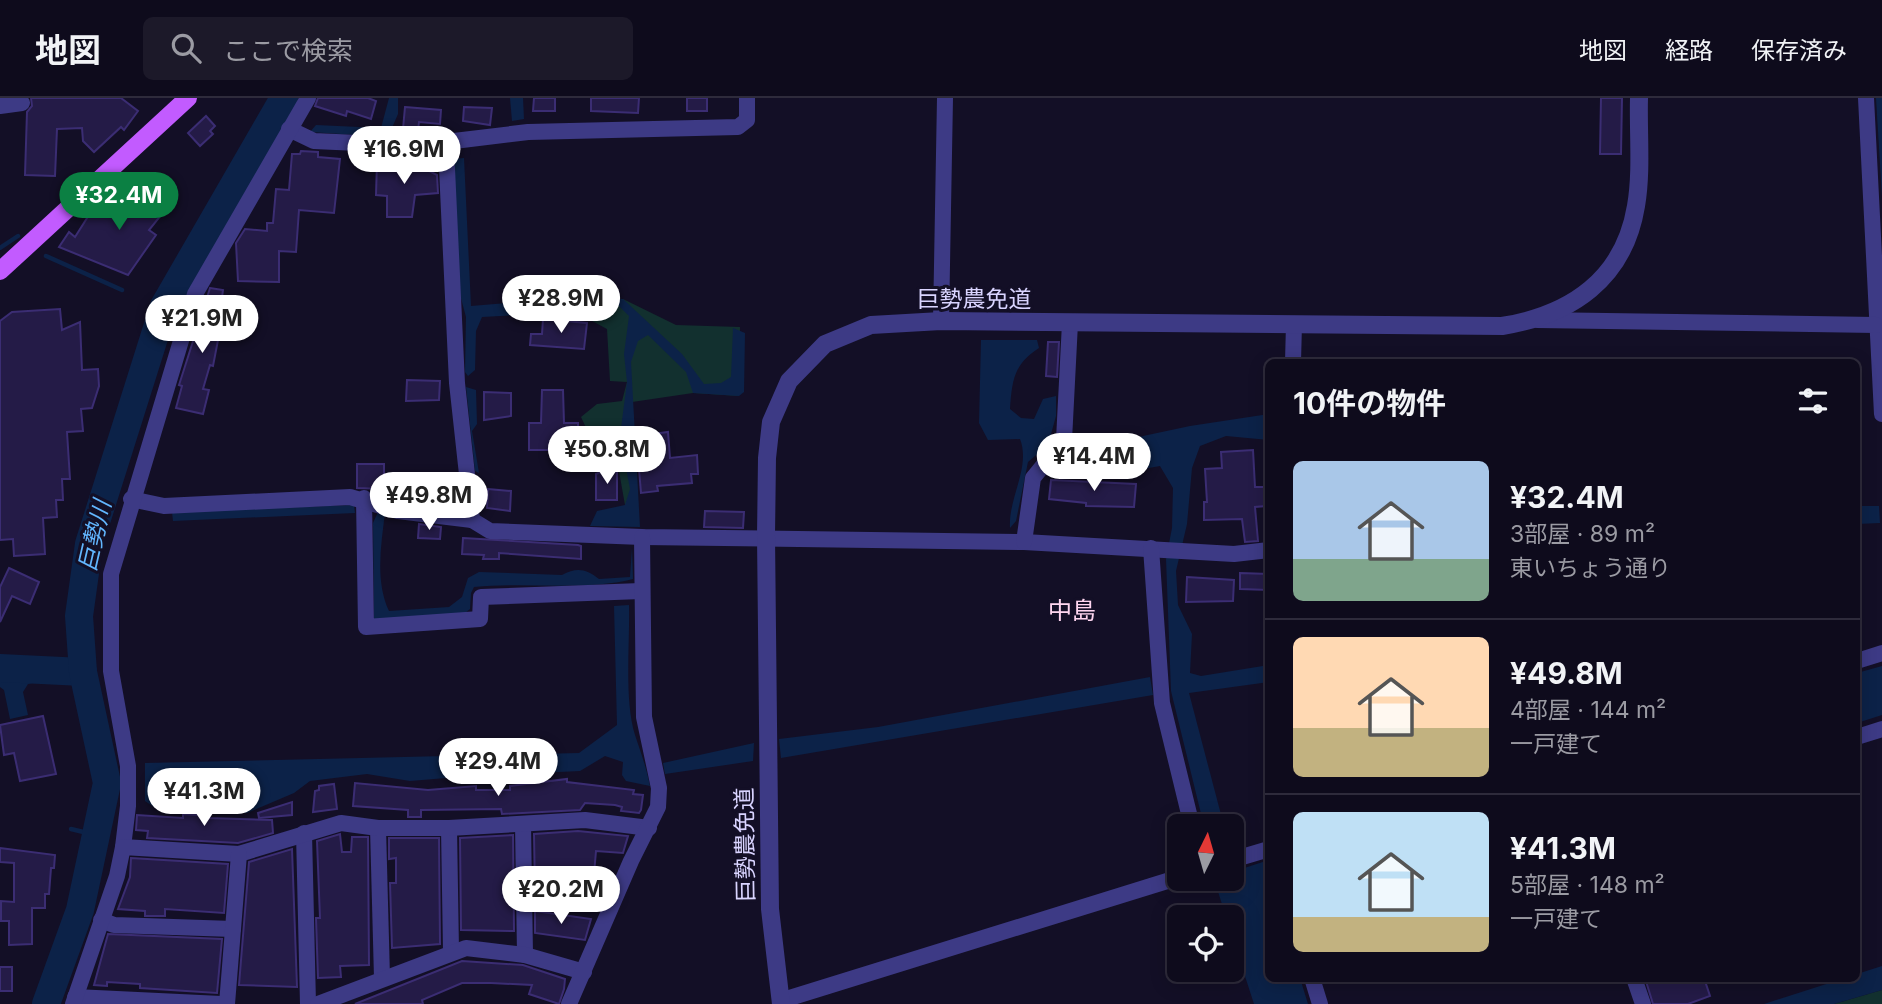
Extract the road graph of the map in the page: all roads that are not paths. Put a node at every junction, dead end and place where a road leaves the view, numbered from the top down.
1 (308, 98) edge
2 (747, 98) edge
3 (945, 98) edge
4 (1639, 98) edge
5 (1866, 98) edge
6 (182, 100) edge
7 (22, 103) dead end
8 (0, 106) edge
9 (289, 129) junction
10 (446, 147) junction
11 (0, 271) edge
12 (1537, 320) junction
13 (941, 321) junction
14 (1070, 323) junction
15 (1294, 324) junction
16 (1876, 325) junction
17 (1293, 359) edge
18 (1882, 414) edge
19 (363, 498) junction
20 (131, 499) junction
21 (472, 520) junction
22 (766, 536) junction
23 (642, 537) junction
24 (1024, 542) junction
25 (1157, 549) junction
26 (1265, 550) edge
27 (641, 591) junction
28 (1882, 653) edge
29 (1860, 660) edge
30 (1882, 729) edge
31 (1860, 736) edge
32 (1189, 814) edge
33 (523, 824) junction
34 (378, 828) junction
35 (449, 828) junction
36 (649, 828) junction
37 (304, 833) junction
38 (123, 848) junction
39 (1265, 850) edge
40 (239, 854) junction
41 (1244, 856) edge
42 (1167, 881) edge
43 (101, 920) junction
44 (233, 929) junction
45 (451, 951) junction
46 (525, 955) junction
47 (584, 972) junction
48 (382, 978) junction
49 (1313, 982) edge
50 (1635, 982) edge
51 (74, 1000) edge
52 (142, 1002) edge
53 (781, 1003) edge
54 (221, 1004) edge
55 (227, 1004) edge
56 (308, 1004) edge
57 (317, 1004) edge
58 (569, 1004) edge
59 (1320, 1004) edge
60 (1643, 1004) edge

1 - 9 street
2 - 10 street
3 - 13 street
4 - 12 street, 巨勢農免道
5 - 16 street
6 - 11 main road
7 - 8 street
9 - 10 street
9 - 20 street
10 - 21 street
12 - 15 street, 巨勢農免道
12 - 16 street
13 - 14 street, 巨勢農免道
13 - 22 street, 巨勢農免道
14 - 15 street, 巨勢農免道
14 - 24 street
15 - 17 street
16 - 18 street
19 - 20 street
19 - 21 street
19 - 27 street
20 - 38 street
21 - 23 street
22 - 23 street
22 - 24 street
22 - 53 street, 巨勢農免道
23 - 27 street
24 - 25 street
25 - 26 street
25 - 32 street
27 - 36 street
28 - 29 street
30 - 31 street
33 - 35 street
33 - 36 street
33 - 46 street
34 - 35 street
34 - 37 street
34 - 48 street
35 - 45 street
36 - 47 street
37 - 40 street
37 - 56 street
38 - 40 street
38 - 43 street
39 - 41 street
40 - 44 street
42 - 53 street
43 - 44 street
43 - 51 street
44 - 55 street
45 - 46 street
45 - 48 street
46 - 47 street
47 - 58 street
48 - 57 street
49 - 59 street
50 - 60 street
51 - 52 street
52 - 54 street

